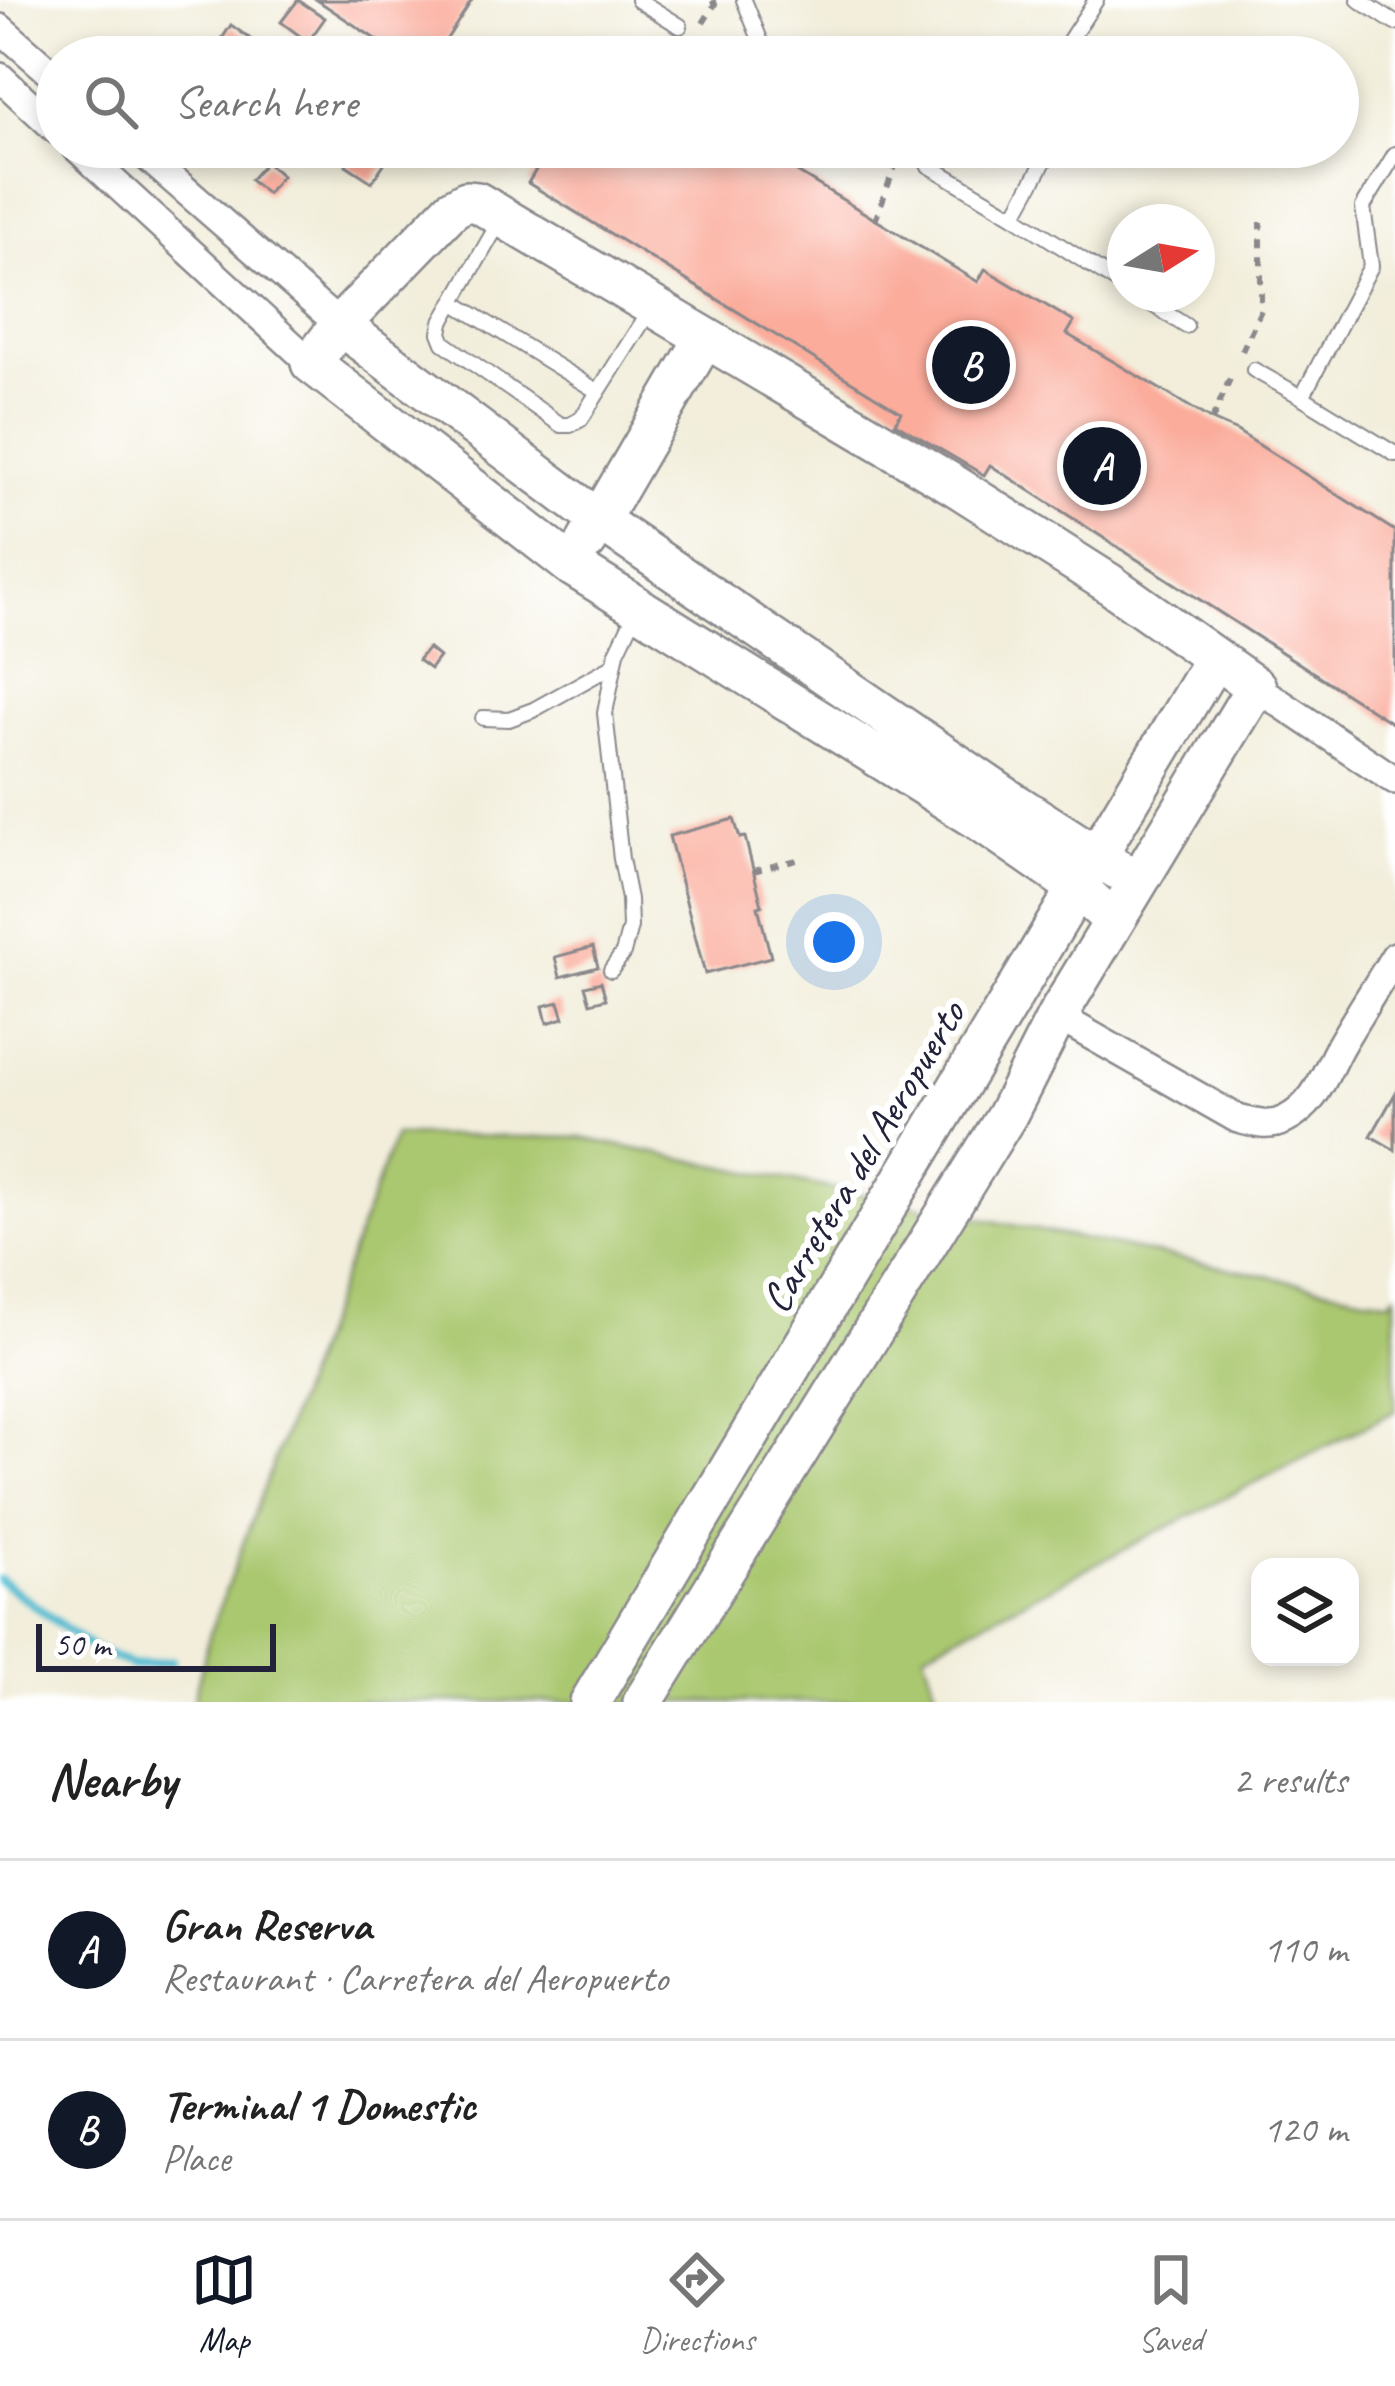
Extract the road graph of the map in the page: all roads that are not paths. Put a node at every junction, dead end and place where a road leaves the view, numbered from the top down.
1 (638, 0) edge
2 (744, 0) edge
3 (1096, 0) edge
4 (1359, 0) edge
5 (1395, 23) edge
6 (680, 26) dead end
7 (0, 28) edge
8 (759, 36) edge
9 (1073, 36) edge
10 (36, 60) edge
11 (0, 77) edge
12 (36, 110) edge
13 (1395, 154) edge
14 (99, 168) edge
15 (160, 168) edge
16 (933, 168) edge
17 (1040, 168) edge
18 (1014, 216) junction
19 (502, 217) junction
20 (1107, 275) edge
21 (453, 302) junction
22 (653, 306) junction
23 (1164, 312) edge
24 (340, 325) junction
25 (1186, 326) dead end
26 (705, 338) junction
27 (311, 362) junction
28 (1254, 370) dead end
29 (597, 391) junction
30 (1303, 397) junction
31 (1395, 454) edge
32 (599, 520) junction
33 (572, 566) junction
34 (638, 608) junction
35 (1215, 658) junction
36 (612, 666) junction
37 (1256, 687) junction
38 (483, 718) dead end
39 (1395, 780) edge
40 (1089, 873) junction
41 (1137, 881) junction
42 (1114, 921) junction
43 (1395, 956) edge
44 (611, 970) dead end
45 (1057, 1016) junction
46 (590, 1702) edge
47 (643, 1702) edge

1 - 6 lane
2 - 8 lane
3 - 9 lane
4 - 5 lane
7 - 10 street
11 - 12 street
13 - 30 lane
14 - 27 street
15 - 24 street
16 - 18 lane
17 - 18 lane
18 - 20 lane
19 - 21 lane
19 - 22 street
19 - 24 street
21 - 29 lane
21 - 29 lane
22 - 26 street
22 - 29 lane
23 - 25 lane
24 - 27 street
24 - 32 street
26 - 32 street
26 - 35 street
27 - 33 street
28 - 30 lane
30 - 31 lane
32 - 33 street
32 - 40 street
33 - 34 street
34 - 36 lane
34 - 40 street
35 - 37 street
35 - 40 street, Carretera del Aeropuerto
36 - 38 lane
36 - 44 lane
37 - 39 street
37 - 41 street
40 - 41 street
40 - 42 street
40 - 46 street, Carretera del Aeropuerto
41 - 42 street
42 - 45 street
43 - 45 street
45 - 47 street

